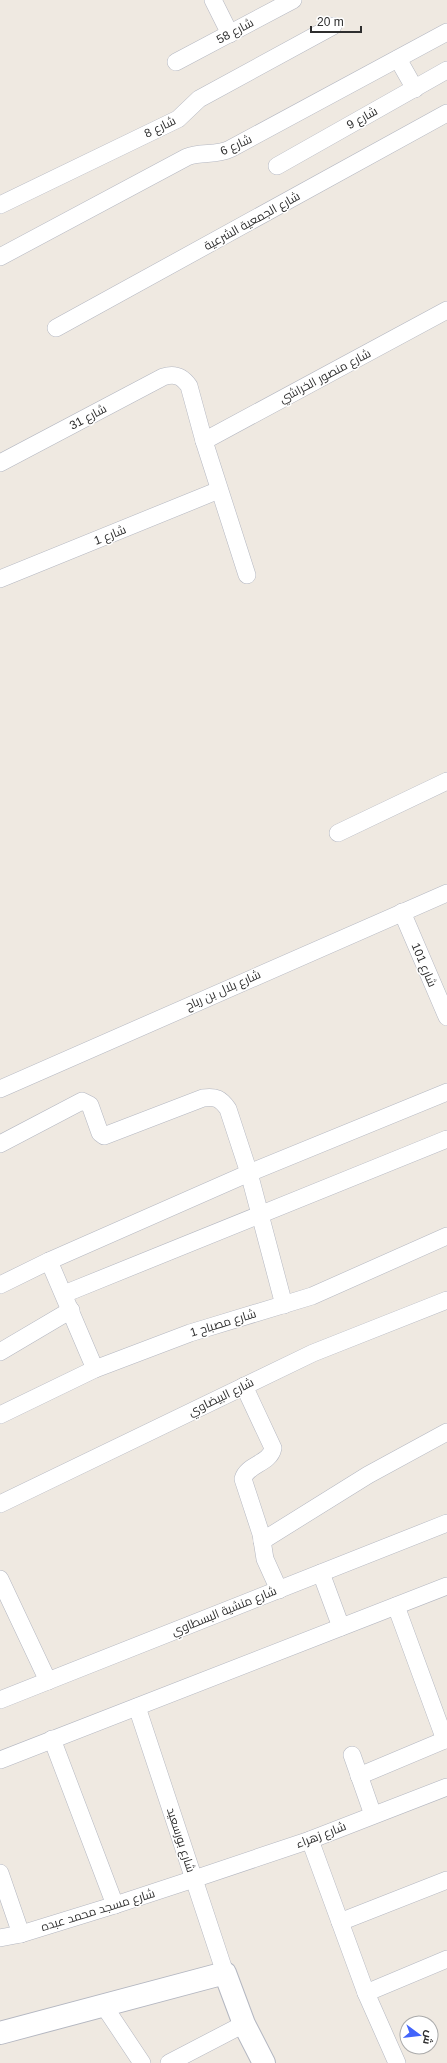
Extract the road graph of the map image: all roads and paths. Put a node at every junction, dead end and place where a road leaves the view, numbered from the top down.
1 (213, 0) edge
2 (293, 0) edge
3 (333, 26) dead end
4 (447, 32) edge
5 (230, 34) junction
6 (398, 59) junction
7 (176, 62) dead end
8 (447, 70) edge
9 (415, 89) junction
10 (447, 113) edge
11 (277, 166) dead end
12 (0, 205) edge
13 (0, 257) edge
14 (447, 310) edge
15 (56, 328) dead end
16 (204, 441) junction
17 (0, 463) edge
18 (219, 490) junction
19 (247, 575) dead end
20 (0, 579) edge
21 (447, 781) edge
22 (338, 833) dead end
23 (447, 893) edge
24 (402, 912) junction
25 (447, 1016) edge
26 (0, 1089) edge
27 (447, 1092) edge
28 (447, 1138) edge
29 (0, 1144) edge
30 (249, 1173) junction
31 (260, 1215) junction
32 (447, 1236) edge
33 (49, 1261) junction
34 (0, 1285) edge
35 (64, 1294) junction
36 (447, 1300) edge
37 (284, 1305) junction
38 (71, 1310) junction
39 (0, 1352) edge
40 (95, 1369) junction
41 (244, 1386) junction
42 (0, 1415) edge
43 (447, 1432) edge
44 (0, 1504) edge
45 (447, 1523) edge
46 (262, 1541) junction
47 (322, 1572) junction
48 (447, 1586) edge
49 (2, 1588) edge
50 (279, 1590) junction
51 (396, 1606) junction
52 (341, 1627) junction
53 (48, 1681) junction
54 (0, 1700) edge
55 (137, 1707) junction
56 (52, 1740) junction
57 (446, 1740) edge
58 (352, 1755) dead end
59 (0, 1760) edge
60 (359, 1776) junction
61 (447, 1787) edge
62 (373, 1815) junction
63 (310, 1840) junction
64 (0, 1873) edge
65 (194, 1879) junction
66 (447, 1880) edge
67 (115, 1905) junction
68 (340, 1922) junction
69 (21, 1934) junction
70 (0, 1938) edge
71 (447, 1959) edge
72 (225, 1973) junction
73 (366, 1993) junction
74 (104, 2006) junction
75 (244, 2024) junction
76 (0, 2034) edge
77 (142, 2063) edge
78 (169, 2063) edge
79 (264, 2063) edge
80 (397, 2063) edge

1 - 5 street
2 - 5 street, شارع 58
3 - 12 street, شارع 8
4 - 6 street, شارع 6
5 - 7 street, شارع 58
6 - 9 street
6 - 13 street, شارع 6
8 - 9 street, شارع 9
9 - 11 street, شارع 9
10 - 15 street, شارع الجمعية الشرعية
14 - 16 street, شارع منصور الخراشي
16 - 17 street, شارع 31
16 - 18 street
18 - 19 street
18 - 20 street, شارع 1
21 - 22 street
23 - 24 street, شارع بلال بن رباح
24 - 25 street, شارع 101
24 - 26 street, شارع بلال بن رباح
27 - 30 street
28 - 31 street
29 - 30 street
30 - 31 street
30 - 33 street
31 - 35 street
31 - 37 street
32 - 37 street, شارع مصباح 1
33 - 34 street
33 - 35 street
35 - 38 street
36 - 41 street, شارع البيضاوي
37 - 40 street, شارع مصباح 1
38 - 39 street
38 - 40 street
40 - 42 street, شارع مصباح 1
41 - 44 street, شارع البيضاوي
41 - 46 street
43 - 46 street
45 - 47 street, شارع منشية البسطاوي
46 - 50 street
47 - 50 street, شارع منشية البسطاوي
47 - 52 street
48 - 51 street
49 - 53 street
50 - 53 street, شارع منشية البسطاوي
51 - 52 street
51 - 57 street
52 - 55 street
53 - 54 street, شارع منشية البسطاوي
55 - 56 street
55 - 65 street, شارع بورسعيد
56 - 59 street
56 - 67 street
57 - 60 street
58 - 60 street
60 - 62 street
61 - 62 street, شارع زهراء
62 - 63 street, شارع زهراء
63 - 65 street, شارع زهراء
63 - 68 street
64 - 69 street
65 - 67 street, شارع مسجد محمد عبده
65 - 72 street, شارع بورسعيد
66 - 68 street
67 - 69 street, شارع مسجد محمد عبده
68 - 73 street
69 - 70 street, شارع مسجد محمد عبده
71 - 73 street
72 - 74 street
72 - 75 street, شارع بورسعيد
73 - 80 street
74 - 76 street
74 - 77 street
75 - 78 street
75 - 79 street, شارع بورسعيد

